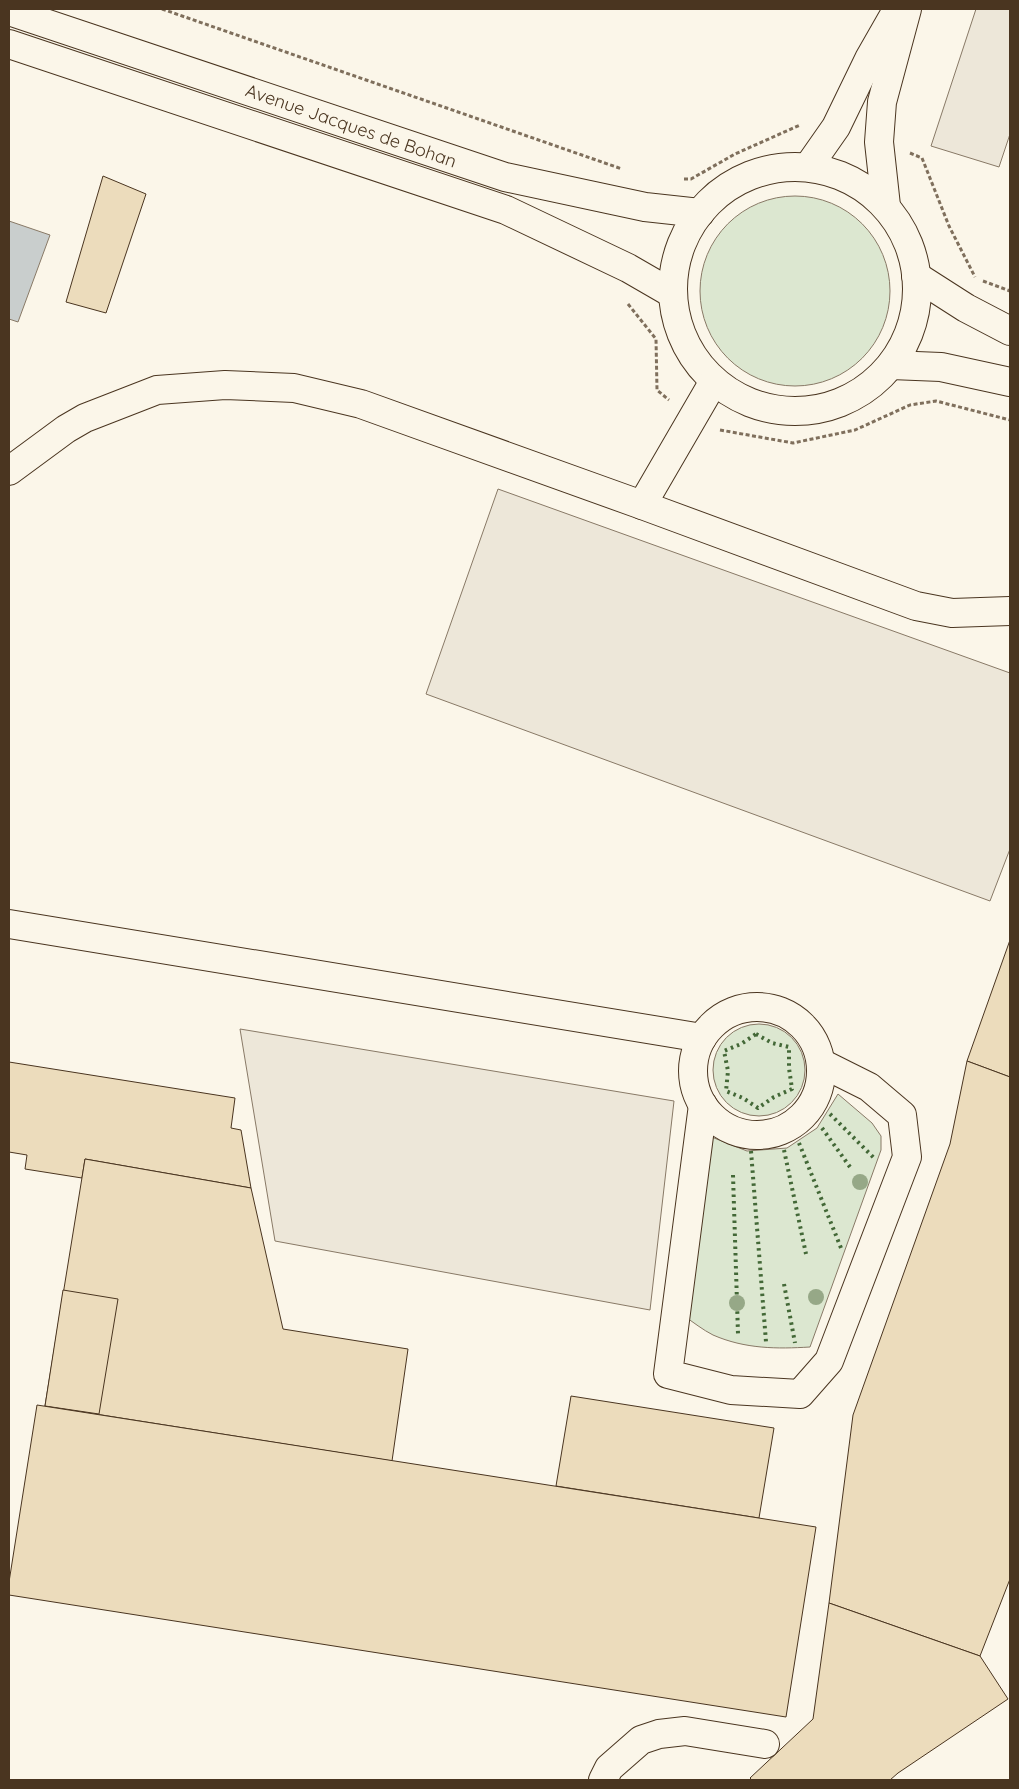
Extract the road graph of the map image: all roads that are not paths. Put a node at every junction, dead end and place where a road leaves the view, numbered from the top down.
1 (897, 9) edge
2 (907, 9) edge
3 (9, 11) edge
4 (9, 44) edge
5 (808, 167) junction
6 (886, 206) junction
7 (700, 213) junction
8 (916, 276) junction
9 (673, 294) junction
10 (1010, 331) edge
11 (890, 365) junction
12 (714, 381) junction
13 (1010, 382) edge
14 (9, 471) edge
15 (642, 505) junction
16 (1010, 611) edge
17 (9, 924) edge
18 (702, 1038) junction
19 (821, 1063) junction
20 (703, 1105) junction
21 (765, 1744) dead end
22 (603, 1780) edge

1 - 5 street
2 - 6 street
3 - 7 street, Avenue Jacques de Bohan
4 - 9 street, Avenue Jacques de Bohan
5 - 6 street
5 - 7 street
6 - 8 street
7 - 9 street
8 - 10 street
8 - 11 street
9 - 12 street
11 - 12 street
11 - 13 street
12 - 15 street
14 - 15 street
15 - 16 street
17 - 18 street
18 - 19 street
18 - 20 street
19 - 20 street
19 - 20 street
21 - 22 street

